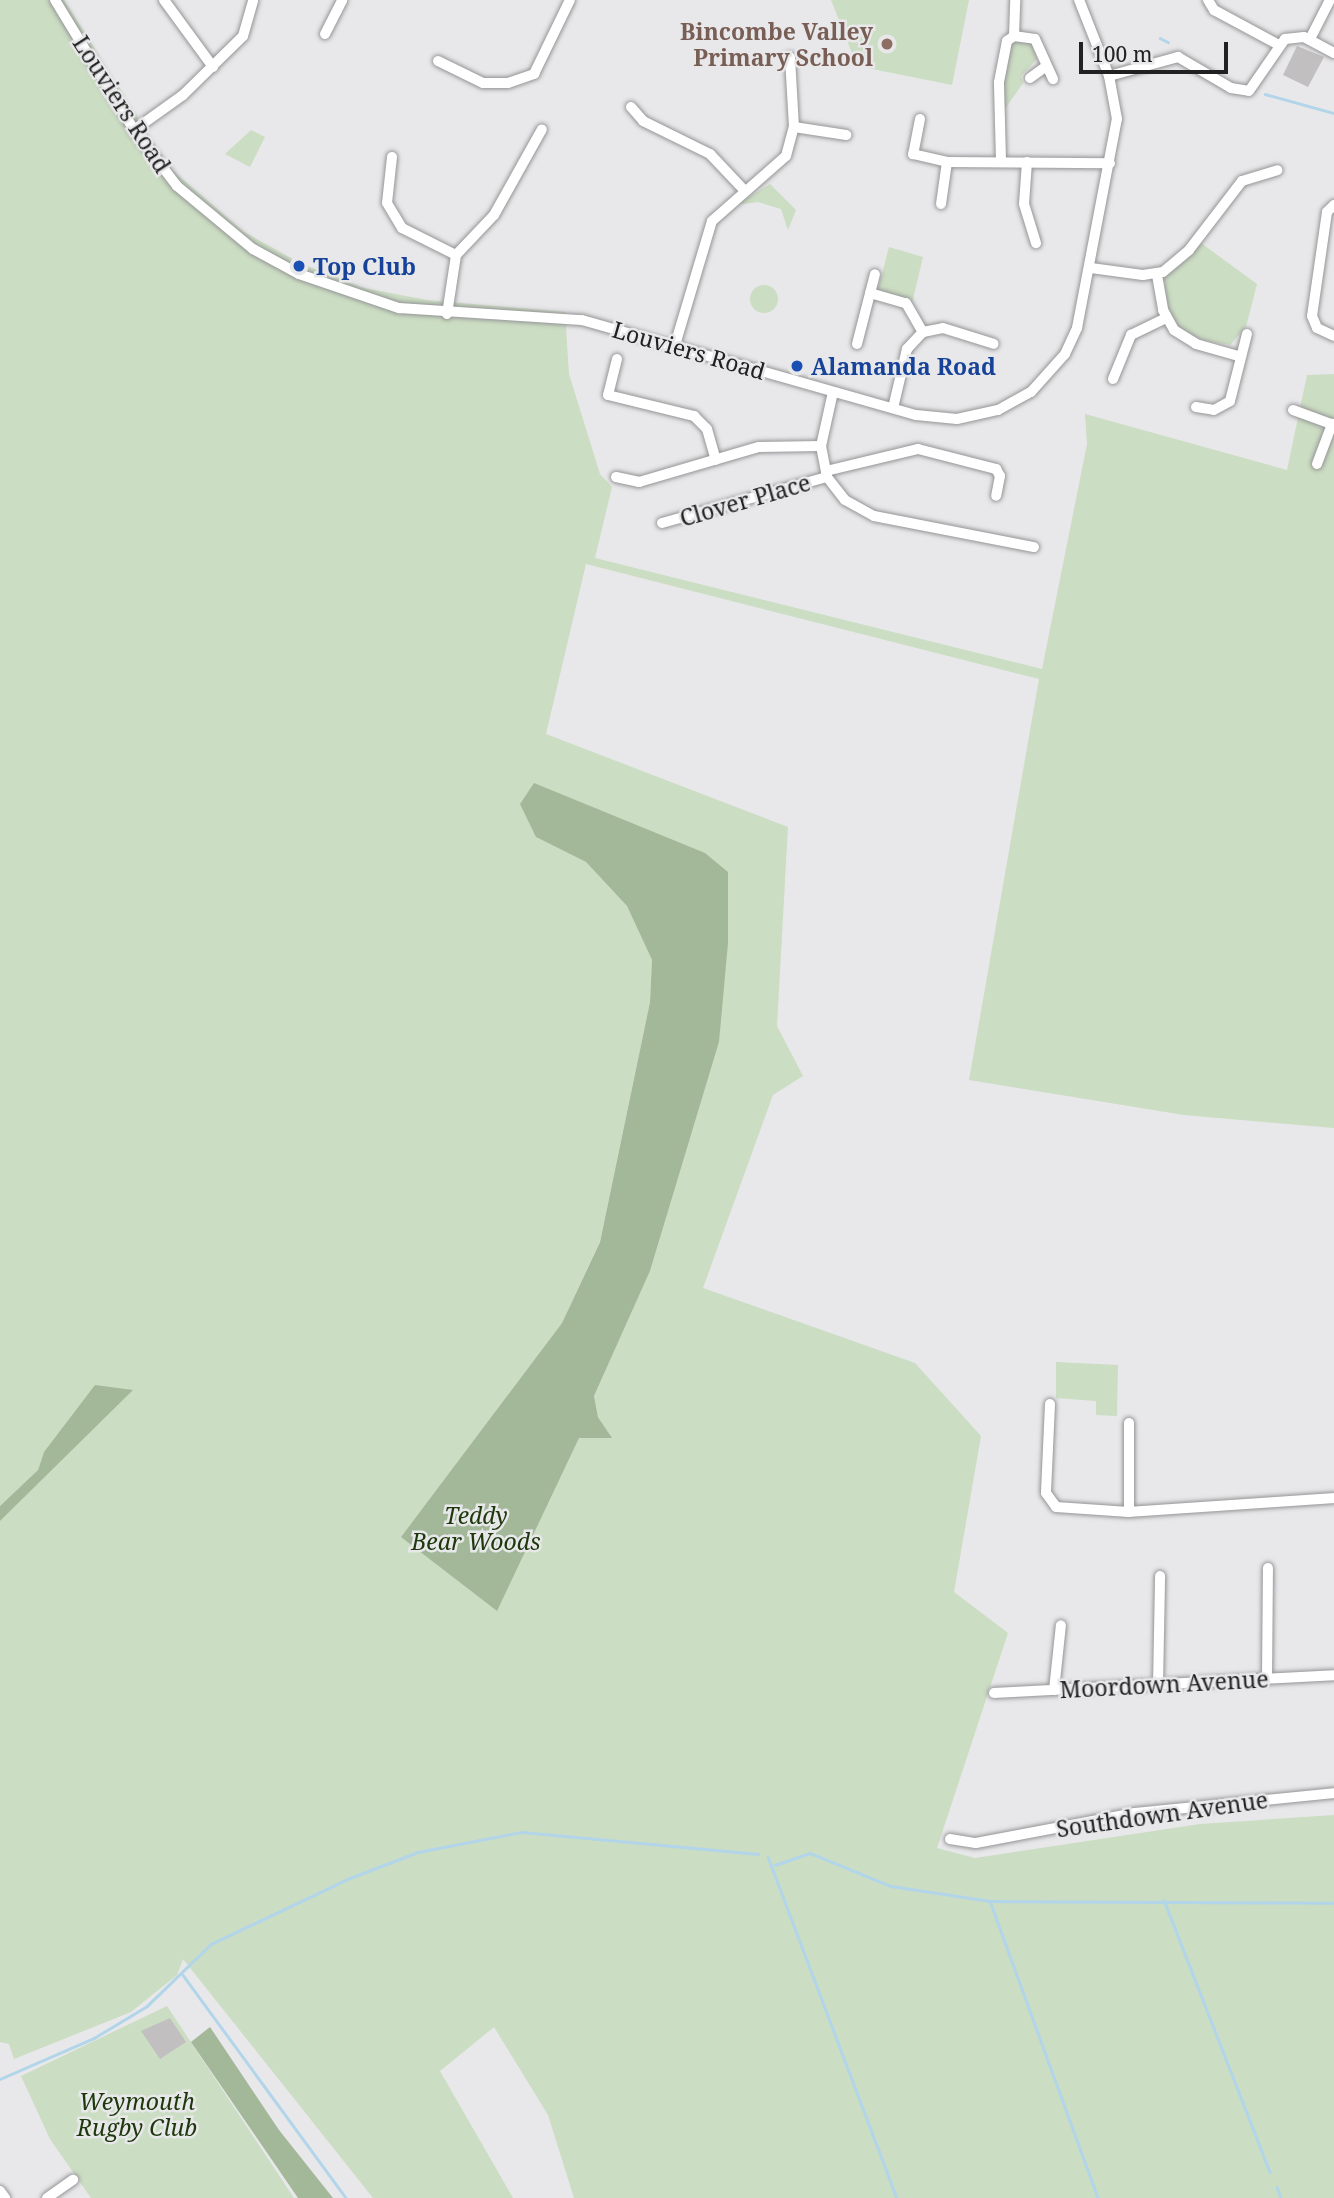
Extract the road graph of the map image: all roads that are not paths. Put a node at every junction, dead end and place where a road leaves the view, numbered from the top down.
1 (55, 0) edge
2 (164, 0) edge
3 (253, 0) edge
4 (342, 0) edge
5 (556, 0) edge
6 (1015, 0) edge
7 (1079, 0) edge
8 (1208, 0) edge
9 (1330, 0) edge
10 (568, 3) edge
11 (325, 34) dead end
12 (1014, 36) junction
13 (1310, 39) junction
14 (1279, 45) junction
15 (1334, 53) edge
16 (790, 57) dead end
17 (438, 61) dead end
18 (213, 67) junction
19 (1044, 68) junction
20 (1109, 76) junction
21 (1030, 78) dead end
22 (1053, 79) dead end
23 (631, 107) dead end
24 (920, 119) dead end
25 (793, 127) junction
26 (542, 129) dead end
27 (134, 130) junction
28 (846, 135) dead end
29 (392, 157) dead end
30 (1001, 161) junction
31 (947, 162) junction
32 (1027, 162) junction
33 (1110, 163) junction
34 (1277, 170) dead end
35 (743, 190) junction
36 (941, 204) dead end
37 (1334, 205) edge
38 (1035, 243) dead end
39 (456, 255) junction
40 (1091, 268) junction
41 (875, 274) dead end
42 (1157, 275) junction
43 (870, 293) junction
44 (447, 314) junction
45 (1166, 318) junction
46 (923, 332) junction
47 (1247, 334) dead end
48 (1334, 335) edge
49 (857, 344) dead end
50 (994, 344) dead end
51 (675, 345) junction
52 (1238, 356) junction
53 (617, 359) dead end
54 (1112, 379) dead end
55 (833, 392) junction
56 (1196, 407) dead end
57 (893, 408) junction
58 (1293, 410) dead end
59 (1333, 424) edge
60 (821, 446) junction
61 (716, 460) junction
62 (1317, 464) dead end
63 (827, 474) junction
64 (616, 477) dead end
65 (996, 496) dead end
66 (662, 523) dead end
67 (1034, 547) dead end
68 (1050, 1404) dead end
69 (1129, 1423) dead end
70 (1334, 1498) edge
71 (1129, 1513) junction
72 (1268, 1568) dead end
73 (1160, 1576) dead end
74 (1061, 1625) dead end
75 (1334, 1675) edge
76 (1267, 1679) junction
77 (1158, 1685) junction
78 (1054, 1690) junction
79 (994, 1693) dead end
80 (1334, 1793) edge
81 (950, 1839) dead end
82 (73, 2180) dead end
83 (0, 2191) edge
84 (5, 2198) edge
85 (47, 2198) edge

1 - 27 street, Louviers Road
2 - 18 street
3 - 18 street
4 - 11 street
5 - 10 street
6 - 12 street
7 - 20 street, Louviers Road
8 - 14 street
9 - 13 street
10 - 17 street
12 - 19 street
12 - 30 street
13 - 14 street
13 - 15 street
14 - 20 street
16 - 25 street
18 - 27 street
19 - 21 street
19 - 22 street
20 - 33 street, Louviers Road
23 - 35 street
24 - 31 street
25 - 28 street
25 - 35 street
26 - 39 street
27 - 44 street, Louviers Road
29 - 39 street
30 - 31 street
30 - 32 street
31 - 36 street
32 - 33 street
32 - 38 street
33 - 40 street, Louviers Road
34 - 42 street
35 - 51 street
37 - 48 street
39 - 44 street
40 - 42 street
40 - 57 street, Louviers Road
41 - 43 street
42 - 45 street
43 - 46 street
43 - 49 street
44 - 51 street, Louviers Road
45 - 52 street
45 - 54 street
46 - 50 street
46 - 57 street
47 - 52 street
51 - 55 street, Louviers Road
52 - 56 street
53 - 61 street
55 - 57 street, Louviers Road
55 - 60 street
58 - 59 street
59 - 62 street
60 - 61 street
60 - 63 street
61 - 64 street
63 - 65 street, Clover Place
63 - 66 street, Clover Place
63 - 67 street
68 - 71 street
69 - 71 street
70 - 71 street
72 - 76 street
73 - 77 street
74 - 78 street
75 - 76 street, Moordown Avenue
76 - 77 street, Moordown Avenue
77 - 78 street, Moordown Avenue
78 - 79 street, Moordown Avenue
80 - 81 street, Southdown Avenue
82 - 85 street
83 - 84 street

